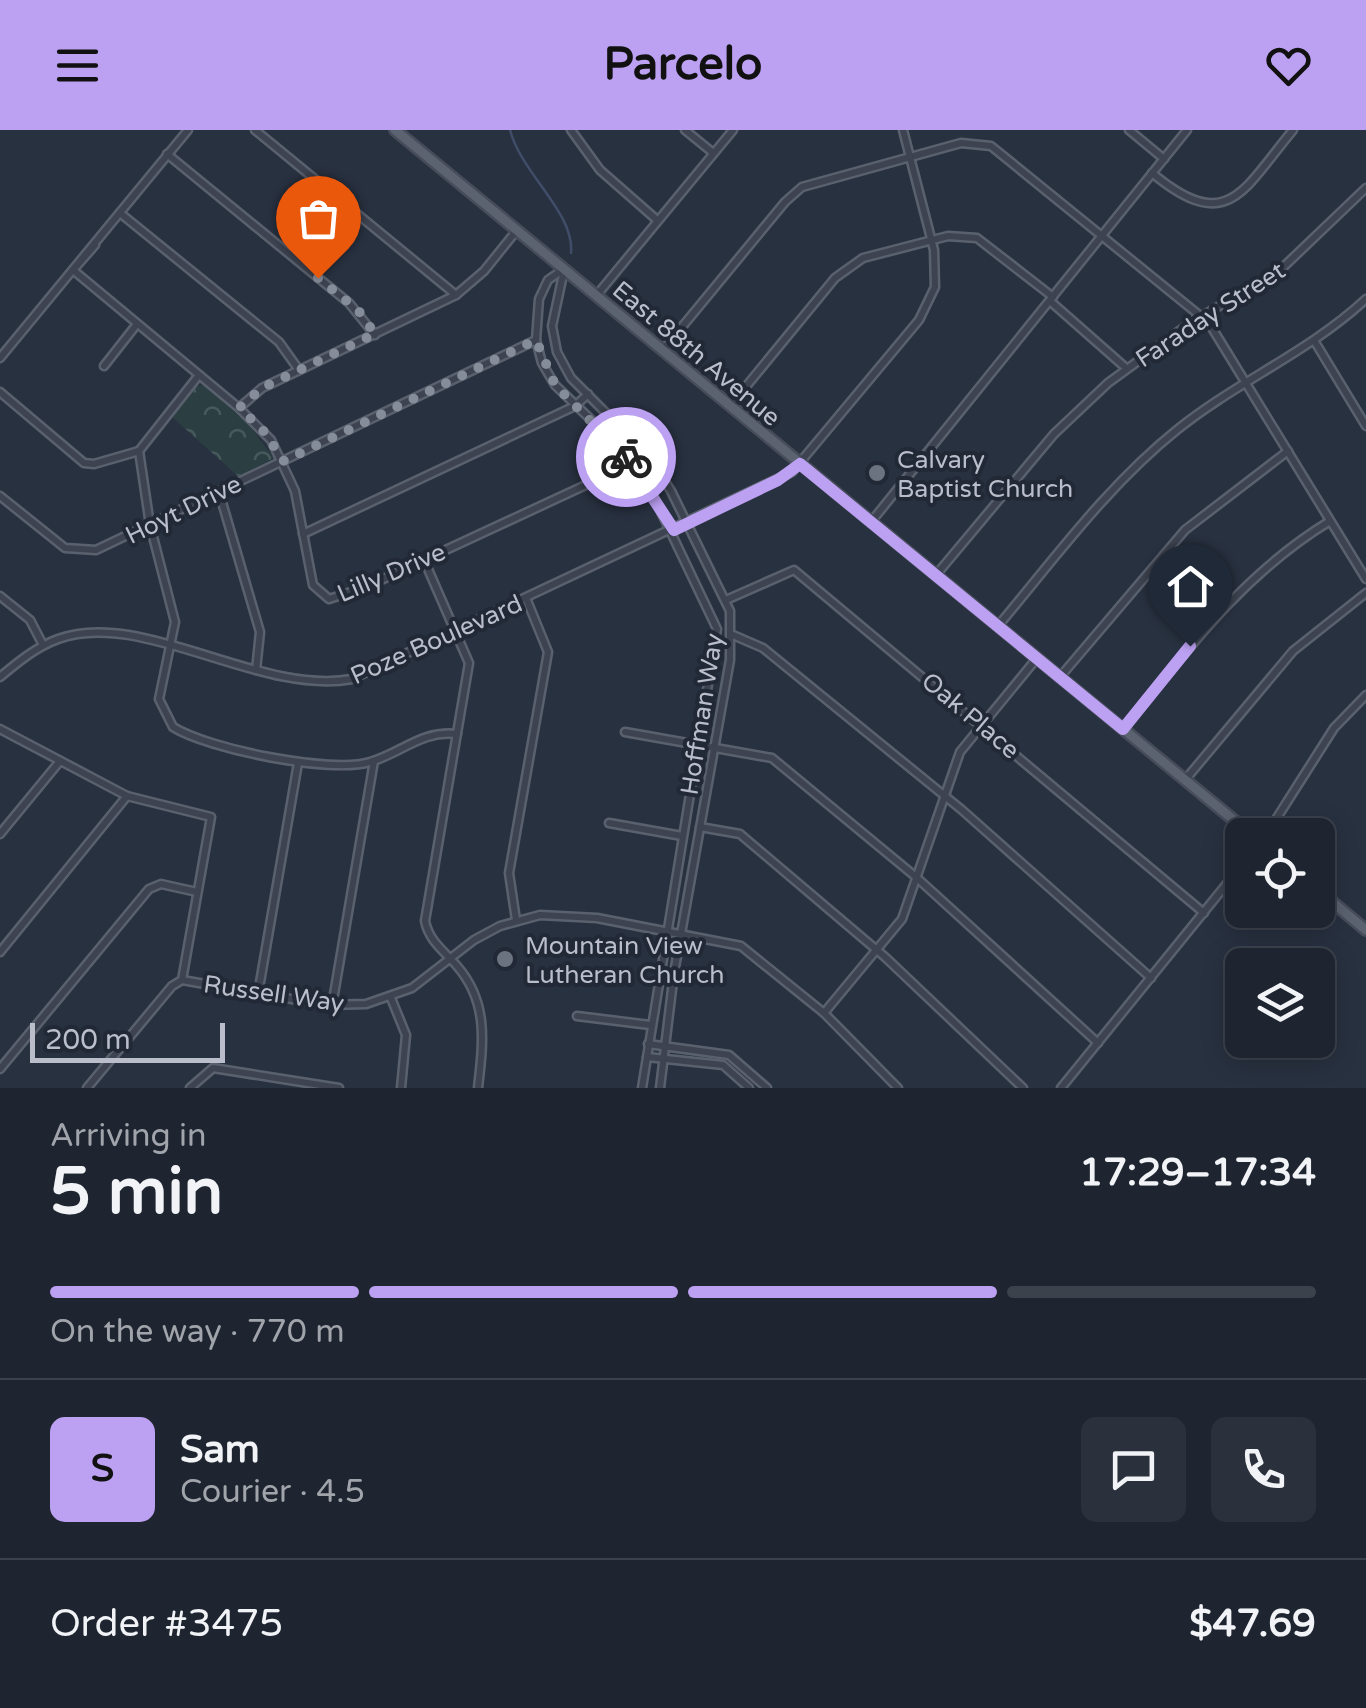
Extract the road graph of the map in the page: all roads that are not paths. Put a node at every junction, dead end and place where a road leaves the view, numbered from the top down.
1 (188, 130) edge
2 (255, 130) edge
3 (395, 130) edge
4 (572, 130) edge
5 (685, 130) edge
6 (733, 130) edge
7 (902, 130) edge
8 (1128, 130) edge
9 (1187, 130) edge
10 (1292, 130) edge
11 (712, 152) junction
12 (167, 154) junction
13 (909, 156) junction
14 (1164, 159) junction
15 (1152, 173) junction
16 (1366, 188) edge
17 (120, 213) junction
18 (657, 220) junction
19 (518, 230) junction
20 (1103, 235) junction
21 (932, 240) junction
22 (564, 268) junction
23 (73, 270) junction
24 (456, 295) junction
25 (596, 296) junction
26 (1052, 299) junction
27 (1366, 299) edge
28 (1203, 318) junction
29 (137, 324) junction
30 (375, 334) junction
31 (536, 340) junction
32 (1314, 342) junction
33 (662, 350) junction
34 (0, 358) edge
35 (104, 366) dead end
36 (1126, 368) junction
37 (300, 370) junction
38 (199, 374) junction
39 (1247, 383) junction
40 (0, 392) edge
41 (588, 394) junction
42 (575, 406) junction
43 (730, 406) junction
44 (239, 408) junction
45 (1366, 426) edge
46 (138, 451) junction
47 (1288, 452) junction
48 (284, 461) junction
49 (631, 464) junction
50 (800, 464) junction
51 (219, 492) junction
52 (0, 496) edge
53 (1330, 520) junction
54 (870, 522) junction
55 (688, 523) junction
56 (150, 525) junction
57 (674, 530) junction
58 (303, 534) junction
59 (424, 560) junction
60 (936, 575) junction
61 (1366, 580) edge
62 (1366, 594) edge
63 (0, 596) edge
64 (526, 598) junction
65 (726, 600) junction
66 (998, 626) junction
67 (458, 632) junction
68 (733, 636) junction
69 (44, 645) junction
70 (171, 648) junction
71 (1036, 658) junction
72 (256, 670) junction
73 (0, 677) edge
74 (1060, 678) junction
75 (1366, 695) edge
76 (983, 724) junction
77 (0, 729) edge
78 (1123, 729) junction
79 (625, 732) dead end
80 (457, 734) junction
81 (699, 746) junction
82 (715, 746) junction
83 (60, 760) junction
84 (374, 761) junction
85 (298, 763) junction
86 (1185, 780) junction
87 (943, 795) junction
88 (127, 796) junction
89 (1231, 818) edge
90 (1277, 818) edge
91 (609, 822) dead end
92 (700, 828) junction
93 (0, 834) edge
94 (682, 836) junction
95 (916, 878) junction
96 (1225, 886) edge
97 (197, 892) junction
98 (1335, 904) edge
99 (1204, 913) junction
100 (516, 920) junction
101 (665, 930) junction
102 (1366, 930) edge
103 (682, 934) junction
104 (877, 950) junction
105 (0, 952) edge
106 (451, 959) junction
107 (1151, 978) junction
108 (182, 980) junction
109 (258, 994) junction
110 (390, 998) junction
111 (332, 1006) junction
112 (824, 1013) junction
113 (577, 1016) dead end
114 (650, 1026) junction
115 (1098, 1043) junction
116 (648, 1044) junction
117 (664, 1046) junction
118 (646, 1057) junction
119 (663, 1058) junction
120 (0, 1070) edge
121 (88, 1088) edge
122 (190, 1088) edge
123 (339, 1088) edge
124 (401, 1088) edge
125 (478, 1088) edge
126 (642, 1088) edge
127 (660, 1088) edge
128 (749, 1088) edge
129 (767, 1088) edge
130 (898, 1088) edge
131 (1023, 1088) edge
132 (1061, 1088) edge

1 - 12 street
2 - 24 street
3 - 19 main road, East 88th Avenue
4 - 18 street
5 - 11 street
6 - 11 street
7 - 13 street, Poze Boulevard
8 - 14 street
9 - 14 street
10 - 15 street
11 - 18 street
12 - 17 street
12 - 30 street
13 - 20 street
13 - 21 street, Poze Boulevard
13 - 33 street
14 - 15 street
15 - 20 street
16 - 28 street, Faraday Street
17 - 23 street
17 - 37 street
18 - 25 street
19 - 22 main road, East 88th Avenue
19 - 24 street
20 - 26 street
20 - 28 street
21 - 26 street
21 - 43 street
21 - 50 street, Poze Boulevard
22 - 25 main road, East 88th Avenue
22 - 31 street
22 - 41 street, Hoffman Way
23 - 29 street, Lilly Drive
23 - 34 street
24 - 30 street
25 - 33 main road, East 88th Avenue
26 - 36 street
26 - 54 street
27 - 32 street
28 - 36 street, Faraday Street
28 - 39 street
29 - 35 street
29 - 38 street, Lilly Drive
30 - 37 street
31 - 42 street, Hoffman Way
31 - 48 street, Hoyt Drive
32 - 39 street
32 - 45 street
33 - 43 main road, East 88th Avenue
36 - 60 street, Faraday Street
37 - 44 street
38 - 44 street, Lilly Drive
38 - 46 street
39 - 47 street
39 - 66 street
40 - 46 street
41 - 42 street
41 - 55 street, Hoffman Way
42 - 49 street, Hoffman Way
42 - 58 street
43 - 50 main road, East 88th Avenue
44 - 48 street, Lilly Drive
46 - 56 street
47 - 53 street
47 - 74 street
48 - 51 street, Hoyt Drive
48 - 58 street, Lilly Drive
49 - 57 street, Hoffman Way
49 - 59 street, Lilly Drive
50 - 54 main road, East 88th Avenue
50 - 55 street, Poze Boulevard
51 - 56 street, Hoyt Drive
51 - 72 street
52 - 56 street, Hoyt Drive
53 - 61 street
53 - 78 street
54 - 60 main road, East 88th Avenue
55 - 57 street, Poze Boulevard
55 - 65 street, Hoffman Way
56 - 70 street
57 - 64 street, Poze Boulevard
57 - 81 street, Hoffman Way
58 - 59 street, Lilly Drive
59 - 67 street
60 - 66 main road, East 88th Avenue
62 - 86 street
63 - 69 street
64 - 67 street, Poze Boulevard
64 - 100 street
65 - 68 street, Hoffman Way
65 - 76 street, Oak Place
66 - 71 main road, East 88th Avenue
67 - 72 street, Poze Boulevard
67 - 80 street
68 - 82 street, Hoffman Way
68 - 87 street
69 - 70 street, Poze Boulevard
69 - 73 street, Poze Boulevard
70 - 72 street, Poze Boulevard
70 - 85 street
71 - 74 main road, East 88th Avenue
71 - 76 street
74 - 78 main road, East 88th Avenue
75 - 90 street
76 - 87 street
76 - 99 street, Oak Place
77 - 83 street
78 - 86 main road, East 88th Avenue
79 - 81 street
80 - 84 street
80 - 106 street
81 - 82 street
81 - 94 street, Hoffman Way
82 - 92 street, Hoffman Way
82 - 95 street
83 - 88 street
83 - 93 street
84 - 85 street
84 - 111 street
85 - 109 street
86 - 89 main road, East 88th Avenue
87 - 95 street
87 - 107 street
88 - 97 street
88 - 105 street
91 - 94 street
92 - 103 street, Hoffman Way
92 - 104 street
94 - 101 street, Hoffman Way
95 - 104 street
95 - 115 street
96 - 99 street
97 - 108 street
97 - 120 street
98 - 102 main road
99 - 107 street
100 - 101 street, Russell Way
100 - 106 street, Russell Way
101 - 103 street, Russell Way
101 - 114 street, Hoffman Way
103 - 112 street, Russell Way
103 - 117 street, Hoffman Way
104 - 112 street
104 - 131 street
106 - 110 street, Russell Way
106 - 125 street
107 - 115 street
108 - 109 street, Russell Way
108 - 121 street, Russell Way
109 - 111 street, Russell Way
110 - 111 street, Russell Way
110 - 124 street
112 - 130 street, Russell Way
113 - 114 street
114 - 116 street, Hoffman Way
115 - 132 street
116 - 117 street
116 - 118 street, Hoffman Way
117 - 119 street, Hoffman Way
117 - 129 street
118 - 119 street
118 - 126 street, Hoffman Way
119 - 127 street, Hoffman Way
119 - 128 street
122 - 123 street

